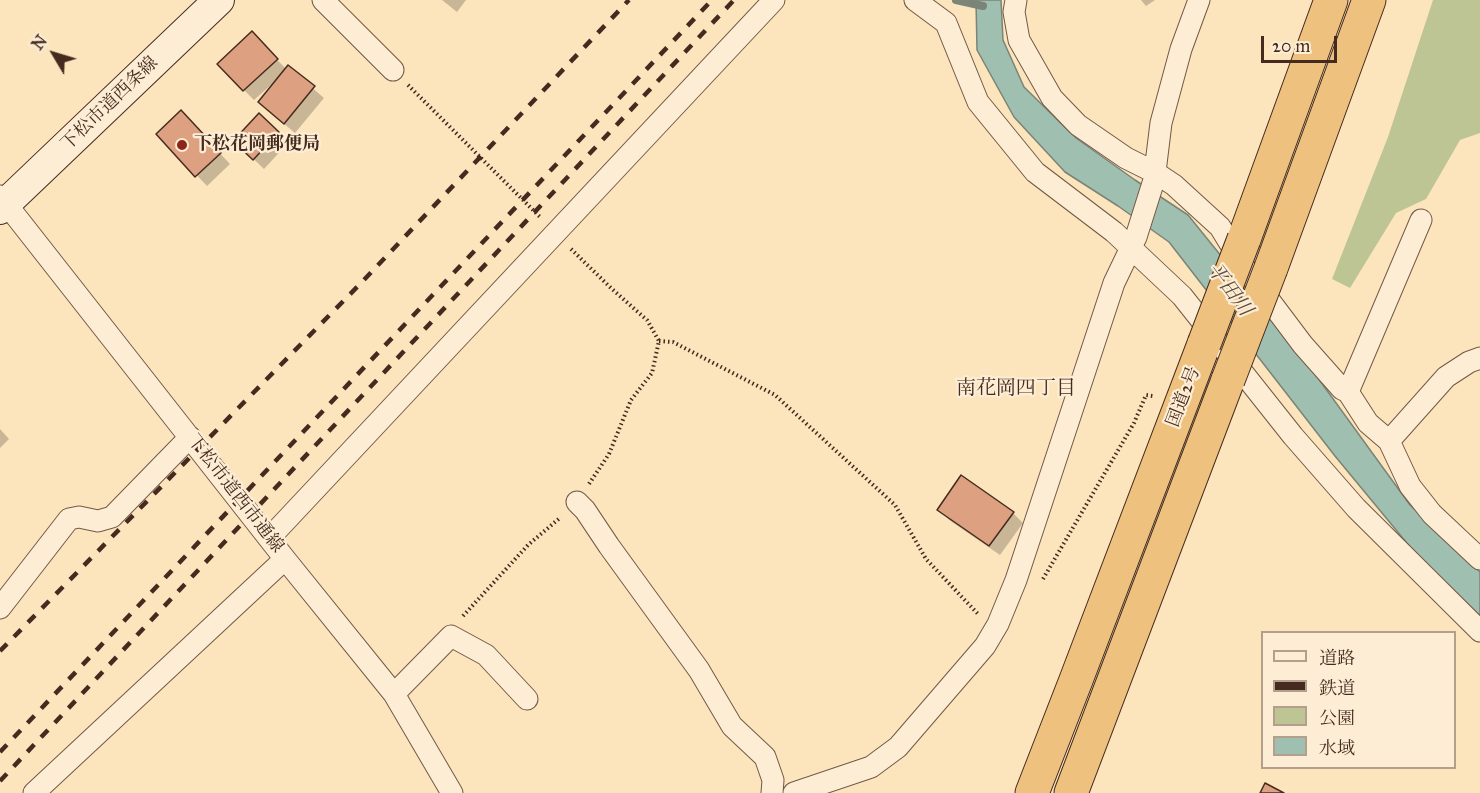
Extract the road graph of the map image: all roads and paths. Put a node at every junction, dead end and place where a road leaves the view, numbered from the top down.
1 (219, 0) edge
2 (323, 0) edge
3 (774, 0) edge
4 (915, 0) edge
5 (1017, 0) edge
6 (1199, 0) edge
7 (1331, 0) edge
8 (1369, 0) edge
9 (393, 70) joint
10 (1155, 177) junction
11 (2, 202) edge
12 (1421, 220) dead end
13 (555, 233) junction
14 (1133, 243) junction
15 (660, 341) junction
16 (1480, 358) edge
17 (1348, 392) junction
18 (1183, 400) junction
19 (190, 437) junction
20 (1389, 441) junction
21 (577, 502) junction
22 (268, 537) junction
23 (285, 559) junction
24 (1480, 559) edge
25 (1041, 582) dead end
26 (0, 608) edge
27 (998, 624) junction
28 (1480, 631) edge
29 (451, 636) junction
30 (394, 694) junction
31 (526, 699) dead end
32 (34, 793) edge
33 (452, 793) edge
34 (772, 793) edge
35 (794, 793) edge
36 (1032, 793) edge
37 (1071, 793) edge

1 - 11 street, 下松市道西条線
2 - 9 street
3 - 13 street
4 - 14 street
5 - 10 street
6 - 10 street
7 - 18 highway, 国道2号, bridge
8 - 37 highway, 国道2号, bridge
9 - 13 path
10 - 14 street
10 - 17 street
11 - 19 street, 下松市道西市通線
12 - 17 street
13 - 15 path
13 - 22 street
14 - 27 street
14 - 28 street
15 - 21 path
15 - 27 path
16 - 20 street
17 - 20 street
18 - 25 path
18 - 36 highway, 国道2号
19 - 22 street, 下松市道西市通線
19 - 26 street
20 - 24 street
21 - 29 path
21 - 34 street
22 - 23 street, 下松市道西市通線
23 - 30 street, 下松市道西市通線
23 - 32 street
27 - 35 street
29 - 30 street
29 - 31 street
30 - 33 street, 下松市道西市通線

